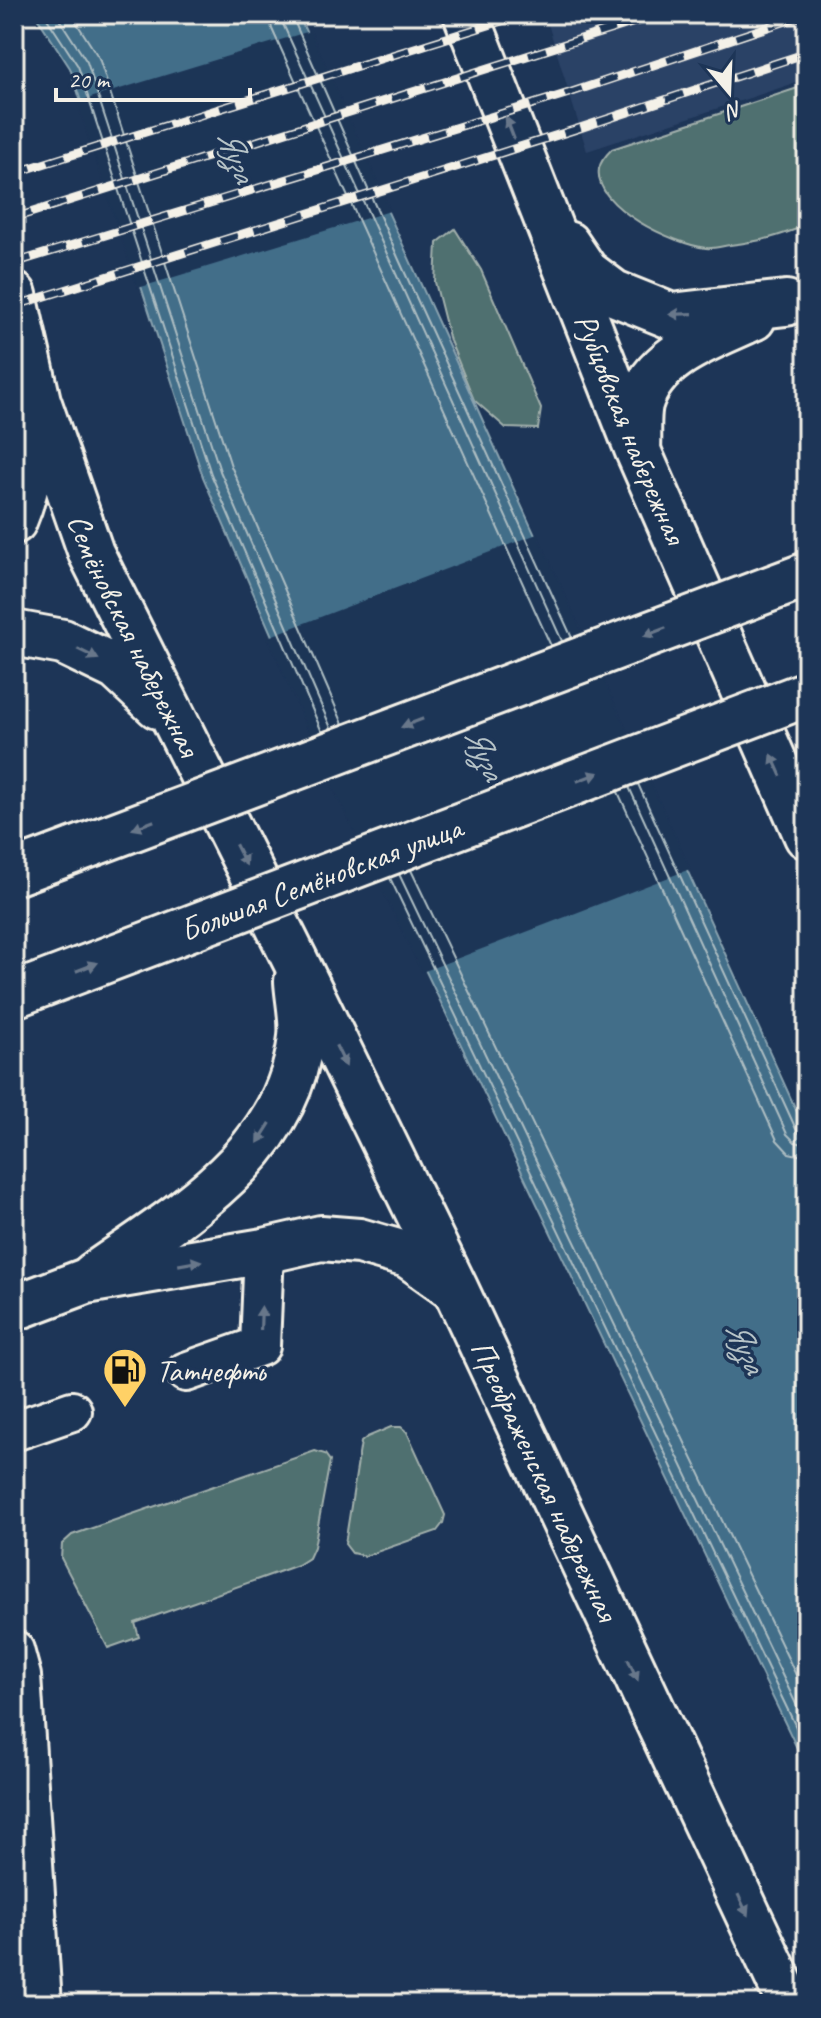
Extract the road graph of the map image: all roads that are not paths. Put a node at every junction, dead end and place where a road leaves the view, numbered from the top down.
1 (466, 14) edge
2 (538, 200) junction
3 (14, 295) edge
4 (796, 299) edge
5 (38, 401) junction
6 (638, 451) junction
7 (14, 521) edge
8 (807, 575) edge
9 (14, 633) edge
10 (807, 694) edge
11 (173, 720) junction
12 (807, 836) edge
13 (14, 873) edge
14 (295, 960) junction
15 (14, 995) edge
16 (264, 1251) junction
17 (86, 1281) junction
18 (455, 1288) junction
19 (14, 1308) edge
20 (186, 1372) dead end
21 (72, 1411) dead end
22 (14, 1428) edge
23 (14, 1650) edge
24 (42, 2004) edge
25 (790, 2004) edge

2 -> 1 main road, Рубцовская набережная
4 -> 2 main road
2 - 6 main road, Рубцовская набережная
3 - 5 main road, Семёновская набережная
4 - 6 main road
5 - 7 main road
5 - 11 main road, Семёновская набережная
12 -> 6 main road, Рубцовская набережная
8 -> 13 main road, bridge
9 -> 11 main road
15 -> 10 main road, Большая Семёновская улица, bridge
11 -> 14 main road, Семёновская набережная
14 -> 17 main road
14 -> 18 main road, Преображенская набережная
17 -> 16 main road
16 - 18 main road
20 -> 16 lane
17 - 19 main road
18 -> 25 main road, Преображенская набережная
21 - 22 lane
23 - 24 lane

